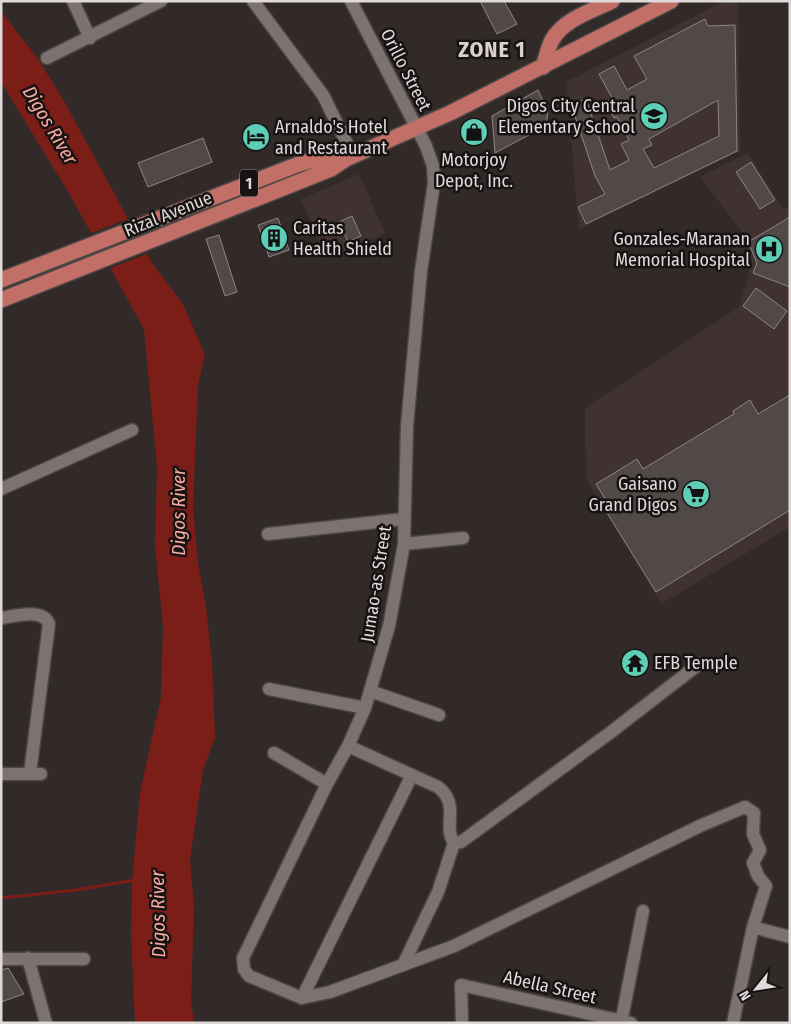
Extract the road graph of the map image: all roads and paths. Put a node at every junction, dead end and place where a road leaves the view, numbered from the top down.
1 (73, 1) edge
2 (161, 1) edge
3 (253, 1) edge
4 (352, 1) edge
5 (612, 1) edge
6 (671, 1) edge
7 (90, 38) junction
8 (47, 58) dead end
9 (543, 67) junction
10 (416, 128) junction
11 (350, 157) junction
12 (114, 236) junction
13 (120, 253) junction
14 (1, 280) edge
15 (1, 300) edge
16 (132, 430) dead end
17 (1, 489) edge
18 (404, 519) junction
19 (268, 534) dead end
20 (463, 538) dead end
21 (404, 544) junction
22 (1, 618) edge
23 (699, 664) dead end
24 (269, 689) dead end
25 (370, 691) junction
26 (365, 708) junction
27 (438, 715) dead end
28 (348, 746) junction
29 (274, 753) dead end
30 (1, 766) edge
31 (2, 774) edge
32 (412, 775) junction
33 (327, 784) junction
34 (454, 843) junction
35 (643, 911) dead end
36 (753, 927) junction
37 (790, 938) edge
38 (28, 958) junction
39 (1, 959) edge
40 (84, 959) dead end
41 (404, 965) junction
42 (302, 998) junction
43 (624, 1022) edge
44 (46, 1023) edge
45 (462, 1023) edge
46 (733, 1023) edge

1 - 7 street
2 - 7 street
3 - 11 street
4 - 10 street, Orillo Street
5 - 9 main road
6 - 9 main road, Rizal Avenue / 1
7 - 8 street
9 - 10 main road, Rizal Avenue / 1
10 - 11 main road, Rizal Avenue / 1
10 - 18 street, Jumao-as Street
11 - 12 main road, Rizal Avenue / 1
11 - 13 main road, Rizal Avenue / 1
12 - 13 main road
12 - 14 main road, Rizal Avenue / 1
13 - 15 main road, Rizal Avenue / 1
16 - 17 street
18 - 19 street
18 - 21 street, Jumao-as Street
20 - 21 street
21 - 25 street, Jumao-as Street
22 - 31 street
23 - 34 street
24 - 26 street
25 - 26 street, Jumao-as Street
25 - 27 street
26 - 28 street, Jumao-as Street
28 - 32 street
28 - 33 street, Jumao-as Street
29 - 33 street
30 - 31 street
32 - 34 street
32 - 42 street
33 - 42 street, Jumao-as Street
34 - 41 street
35 - 43 street
36 - 37 street
36 - 41 street
36 - 46 street
38 - 39 street
38 - 40 street
38 - 44 street
41 - 42 street
43 - 45 street, Abella Street

